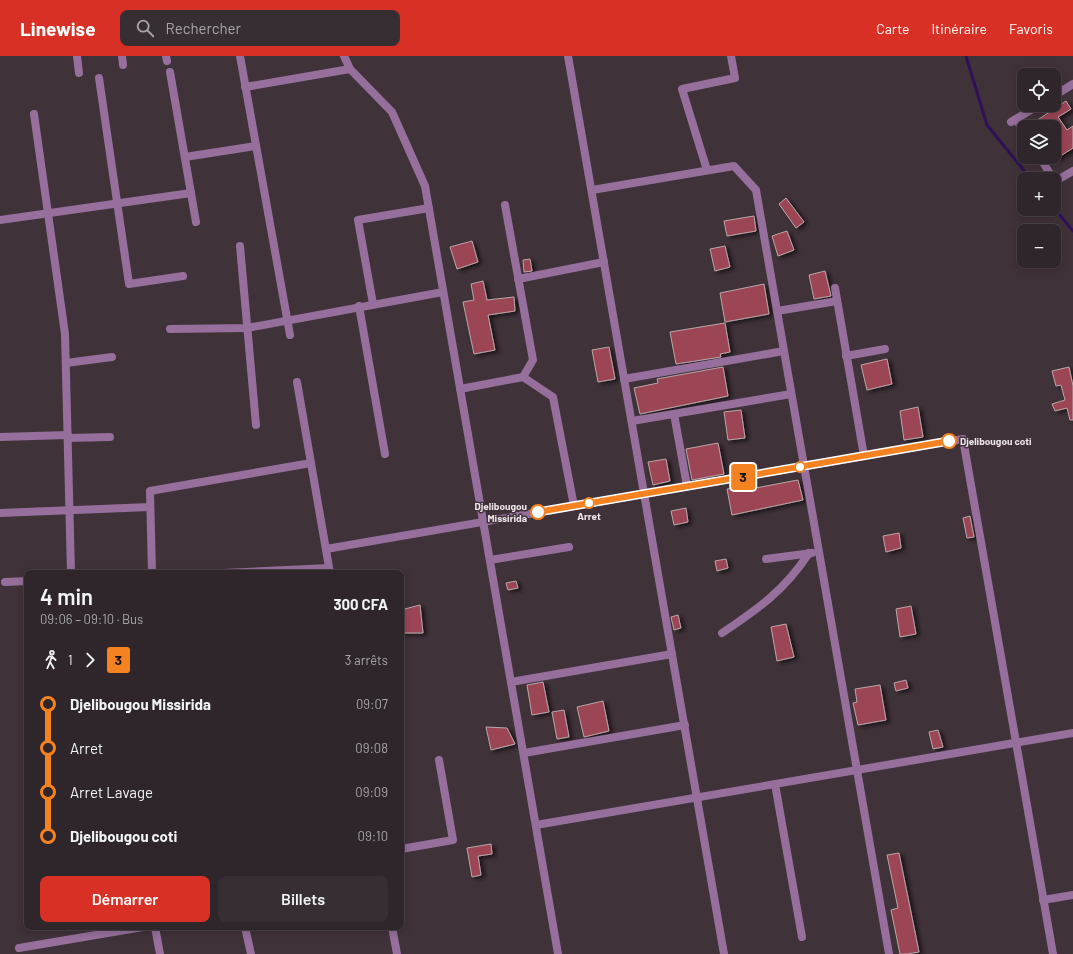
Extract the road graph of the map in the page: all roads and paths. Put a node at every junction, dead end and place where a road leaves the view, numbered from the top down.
1 (77, 56) edge
2 (122, 56) edge
3 (240, 56) edge
4 (344, 56) edge
5 (568, 56) edge
6 (731, 56) edge
7 (123, 65) dead end
8 (350, 69) junction
9 (170, 72) dead end
10 (79, 73) dead end
11 (99, 78) dead end
12 (1073, 84) edge
13 (245, 87) junction
14 (1061, 92) edge
15 (1027, 112) edge
16 (34, 114) dead end
17 (1017, 124) edge
18 (256, 146) junction
19 (185, 157) junction
20 (706, 170) junction
21 (1073, 171) edge
22 (1061, 177) edge
23 (592, 190) junction
24 (191, 193) junction
25 (118, 203) junction
26 (505, 205) dead end
27 (429, 208) junction
28 (48, 213) junction
29 (0, 220) edge
30 (196, 222) dead end
31 (240, 246) dead end
32 (604, 262) junction
33 (183, 276) dead end
34 (518, 279) junction
35 (835, 288) dead end
36 (443, 292) junction
37 (837, 301) junction
38 (373, 304) junction
39 (359, 306) junction
40 (777, 311) junction
41 (288, 320) junction
42 (247, 328) junction
43 (170, 329) dead end
44 (290, 335) dead end
45 (885, 349) dead end
46 (784, 351) junction
47 (846, 356) junction
48 (112, 357) dead end
49 (66, 363) junction
50 (523, 377) junction
51 (624, 379) junction
52 (297, 382) dead end
53 (460, 389) junction
54 (792, 394) junction
55 (674, 414) junction
56 (632, 421) junction
57 (256, 425) dead end
58 (0, 437) edge
59 (68, 437) junction
60 (110, 437) dead end
61 (385, 454) dead end
62 (864, 456) junction
63 (311, 463) junction
64 (804, 466) junction
65 (687, 486) junction
66 (644, 494) junction
67 (574, 506) junction
68 (150, 507) junction
69 (70, 510) junction
70 (0, 513) edge
71 (483, 522) junction
72 (569, 547) dead end
73 (326, 549) junction
74 (819, 552) junction
75 (809, 553) junction
76 (766, 559) dead end
77 (490, 560) junction
78 (71, 570) edge
79 (152, 570) edge
80 (330, 570) edge
81 (24, 581) edge
82 (5, 582) dead end
83 (722, 633) dead end
84 (672, 654) junction
85 (511, 682) junction
86 (685, 725) junction
87 (1073, 733) edge
88 (1016, 743) junction
89 (524, 753) junction
90 (439, 760) dead end
91 (857, 770) junction
92 (775, 784) junction
93 (697, 798) junction
94 (536, 826) junction
95 (404, 848) edge
96 (1073, 895) edge
97 (1043, 900) junction
98 (125, 930) edge
99 (156, 930) edge
100 (246, 930) edge
101 (392, 930) edge
102 (802, 937) dead end
103 (19, 948) dead end
104 (160, 954) edge
105 (251, 954) edge
106 (396, 954) edge
107 (558, 954) edge
108 (724, 954) edge
109 (889, 954) edge
110 (1053, 954) edge

1 - 10 street
2 - 7 street
3 - 13 street
4 - 8 street
5 - 23 street
6 - 20 street
8 - 13 street
8 - 27 street
9 - 19 street
11 - 25 street
12 - 14 street
13 - 18 street
15 - 17 street
16 - 28 street
18 - 19 street
18 - 41 street
19 - 24 street
20 - 23 street
20 - 40 street
21 - 22 street
23 - 32 street
24 - 25 street
24 - 30 street
25 - 28 street
25 - 33 street
26 - 34 street
27 - 36 street
27 - 38 street
28 - 29 street
28 - 49 street
31 - 42 street
32 - 34 street
32 - 51 street
34 - 50 street
35 - 37 street
36 - 38 street
36 - 53 street
37 - 40 street
37 - 47 street
38 - 39 street
39 - 41 street
39 - 61 street
40 - 46 street
41 - 42 street
41 - 44 street
42 - 43 street
42 - 57 street
45 - 47 street
46 - 51 street
46 - 54 street
47 - 62 street
48 - 49 street
49 - 59 street
50 - 53 street
50 - 67 street
51 - 56 street
52 - 63 street
53 - 71 street
54 - 55 street
54 - 64 street
55 - 56 street
55 - 65 street
56 - 66 street
58 - 59 street
59 - 60 street
59 - 69 street
62 - 64 street
62 - 88 street
63 - 68 street
63 - 73 street
64 - 65 street
64 - 74 street
65 - 66 street
66 - 67 street
66 - 84 street
67 - 71 street
68 - 69 street
68 - 79 street
69 - 70 street
69 - 78 street
71 - 73 street
71 - 77 street
72 - 77 street
73 - 80 street
74 - 75 street
74 - 91 street
75 - 76 street
75 - 83 street
77 - 85 street
81 - 82 street
84 - 85 street
84 - 86 street
85 - 89 street
86 - 89 street
86 - 93 street
87 - 88 street
88 - 91 street
88 - 97 street
89 - 94 street
90 - 95 street
91 - 92 street
91 - 109 street
92 - 93 street
92 - 102 street
93 - 94 street
93 - 108 street
94 - 107 street
96 - 97 street
97 - 110 street
98 - 103 street
99 - 104 street
100 - 105 street
101 - 106 street

